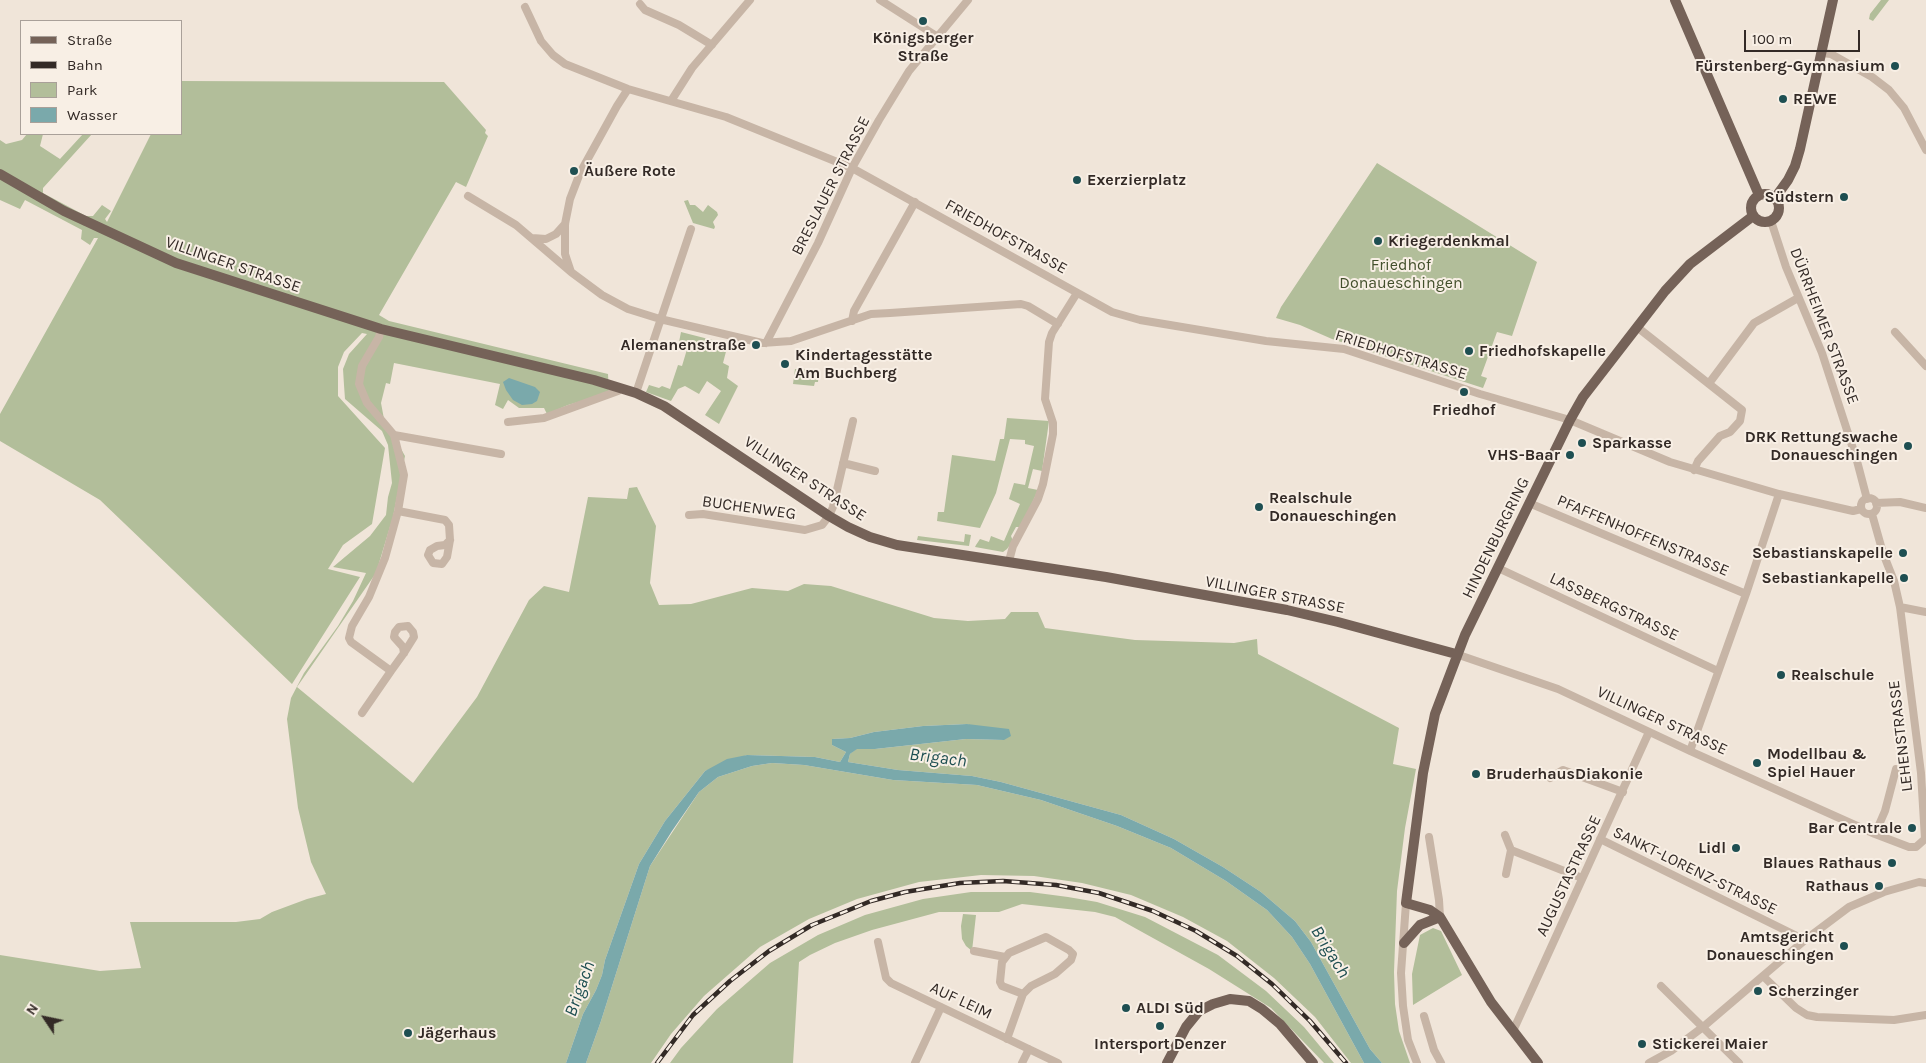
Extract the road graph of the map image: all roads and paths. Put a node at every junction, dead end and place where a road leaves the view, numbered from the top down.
1 (750, 0) edge
2 (880, 0) edge
3 (968, 0) edge
4 (1675, 0) edge
5 (1833, 0) edge
6 (640, 4) dead end
7 (525, 7) dead end
8 (938, 37) junction
9 (712, 45) junction
10 (1822, 53) junction
11 (628, 89) junction
12 (671, 101) junction
13 (1926, 150) edge
14 (852, 168) junction
15 (0, 174) edge
16 (1759, 195) junction
17 (468, 196) dead end
18 (1775, 198) junction
19 (915, 202) junction
20 (1753, 216) junction
21 (1771, 221) junction
22 (565, 224) junction
23 (691, 229) dead end
24 (531, 238) junction
25 (571, 272) junction
26 (1077, 292) junction
27 (1798, 298) junction
28 (660, 319) junction
29 (852, 321) junction
30 (1058, 324) junction
31 (1636, 327) junction
32 (381, 329) junction
33 (1895, 332) dead end
34 (766, 343) junction
35 (1926, 366) edge
36 (1710, 382) junction
37 (620, 388) junction
38 (636, 393) junction
39 (1570, 420) junction
40 (853, 421) dead end
41 (508, 422) dead end
42 (394, 435) junction
43 (501, 454) dead end
44 (843, 463) junction
45 (1694, 470) junction
46 (875, 471) dead end
47 (1779, 494) junction
48 (1867, 498) junction
49 (1530, 503) junction
50 (1876, 503) junction
51 (1926, 508) edge
52 (1861, 509) junction
53 (398, 511) junction
54 (1872, 514) junction
55 (689, 515) dead end
56 (829, 516) junction
57 (450, 540) dead end
58 (1009, 561) junction
59 (1498, 568) junction
60 (1746, 594) junction
61 (1900, 607) junction
62 (1926, 612) edge
63 (404, 653) dead end
64 (1456, 654) junction
65 (392, 671) junction
66 (1718, 671) junction
67 (362, 713) dead end
68 (1649, 732) junction
69 (1690, 751) junction
70 (1896, 769) dead end
71 (1923, 773) edge
72 (1550, 778) dead end
73 (1623, 792) junction
74 (1875, 834) junction
75 (1505, 835) dead end
76 (1429, 837) dead end
77 (1926, 839) edge
78 (1600, 840) junction
79 (1510, 850) junction
80 (1506, 874) dead end
81 (1582, 878) junction
82 (1926, 883) edge
83 (1406, 903) junction
84 (1440, 917) junction
85 (1805, 940) junction
86 (878, 942) dead end
87 (1404, 943) junction
88 (974, 952) dead end
89 (1005, 957) junction
90 (1763, 976) junction
91 (1661, 986) dead end
92 (1024, 994) junction
93 (942, 1008) junction
94 (1926, 1015) edge
95 (1424, 1016) dead end
96 (1702, 1027) junction
97 (1512, 1031) junction
98 (1007, 1039) junction
99 (1028, 1049) junction
100 (915, 1063) edge
101 (1022, 1063) edge
102 (1058, 1063) edge
103 (1167, 1063) edge
104 (1313, 1063) edge
105 (1417, 1063) edge
106 (1441, 1063) edge
107 (1538, 1063) edge
108 (1649, 1063) edge
109 (1739, 1063) edge

1 - 9 street
2 - 8 street
3 - 8 street, BRESLAUER STRASSE
4 - 16 main road
5 - 10 main road
6 - 9 street
7 - 11 street, FRIEDHOFSTRASSE
8 - 14 street, BRESLAUER STRASSE
9 - 12 street
10 - 13 street
10 - 18 main road
11 - 12 street, FRIEDHOFSTRASSE
11 - 22 street
12 - 14 street, FRIEDHOFSTRASSE
14 - 19 street, FRIEDHOFSTRASSE
14 - 34 street, BRESLAUER STRASSE
15 - 32 main road, VILLINGER STRASSE
16 - 18 main road
16 - 20 main road
17 - 24 street
18 - 21 main road
19 - 26 street, FRIEDHOFSTRASSE
19 - 29 street
20 - 21 main road
20 - 31 main road, HINDENBURGRING
21 - 27 street, DÜRRHEIMER STRASSE
22 - 24 street
22 - 25 street
23 - 28 street
24 - 25 street
25 - 28 street
26 - 30 street
26 - 39 street, FRIEDHOFSTRASSE
27 - 36 street
27 - 48 street, DÜRRHEIMER STRASSE
28 - 34 street
28 - 38 street
29 - 30 street
29 - 34 street
30 - 58 street
31 - 36 street
31 - 39 main road, HINDENBURGRING
32 - 37 main road, VILLINGER STRASSE
32 - 42 street
33 - 35 street
36 - 45 street
37 - 38 main road, VILLINGER STRASSE
37 - 41 street
38 - 56 main road, VILLINGER STRASSE
39 - 45 street, FRIEDHOFSTRASSE
39 - 49 main road, HINDENBURGRING
40 - 44 street
42 - 43 street
42 - 53 street
44 - 46 street
44 - 56 street
45 - 47 street, FRIEDHOFSTRASSE
47 - 52 street, FRIEDHOFSTRASSE
47 - 60 street
48 - 50 street
48 - 52 street
49 - 59 main road, HINDENBURGRING
49 - 60 street, PFAFFENHOFFENSTRASSE
50 - 51 street
50 - 54 street
52 - 54 street
53 - 57 street
53 - 65 street
54 - 61 street, LEHENSTRASSE
55 - 56 street, BUCHENWEG
56 - 58 main road, VILLINGER STRASSE
58 - 64 main road, VILLINGER STRASSE
59 - 64 main road, HINDENBURGRING
59 - 66 street, LASSBERGSTRASSE
60 - 66 street
61 - 62 street
61 - 71 street, LEHENSTRASSE
63 - 65 street
64 - 68 street, VILLINGER STRASSE
64 - 83 main road, HINDENBURGRING
65 - 67 street
66 - 69 street
68 - 69 street, VILLINGER STRASSE
68 - 73 street, AUGUSTASTRASSE
69 - 74 street, VILLINGER STRASSE
70 - 74 street
71 - 77 street, LEHENSTRASSE
72 - 73 street
73 - 78 street, AUGUSTASTRASSE
74 - 77 street, VILLINGER STRASSE
75 - 79 street
76 - 84 street
78 - 81 street, AUGUSTASTRASSE
78 - 85 street, SANKT-LORENZ-STRASSE
79 - 80 street
79 - 81 street
81 - 97 street, AUGUSTASTRASSE
82 - 85 street
83 - 84 main road
83 - 87 street
84 - 87 main road
84 - 97 main road
85 - 90 street
86 - 93 street, AUF LEIM
87 - 105 street
88 - 89 street
89 - 92 street
89 - 92 street
90 - 94 street
90 - 96 street
91 - 96 street
92 - 98 street
93 - 98 street, AUF LEIM
93 - 100 street
95 - 106 street
96 - 108 street
96 - 109 street
97 - 107 main road
98 - 99 street, AUF LEIM
99 - 101 street
99 - 102 street, AUF LEIM
103 - 104 main road

